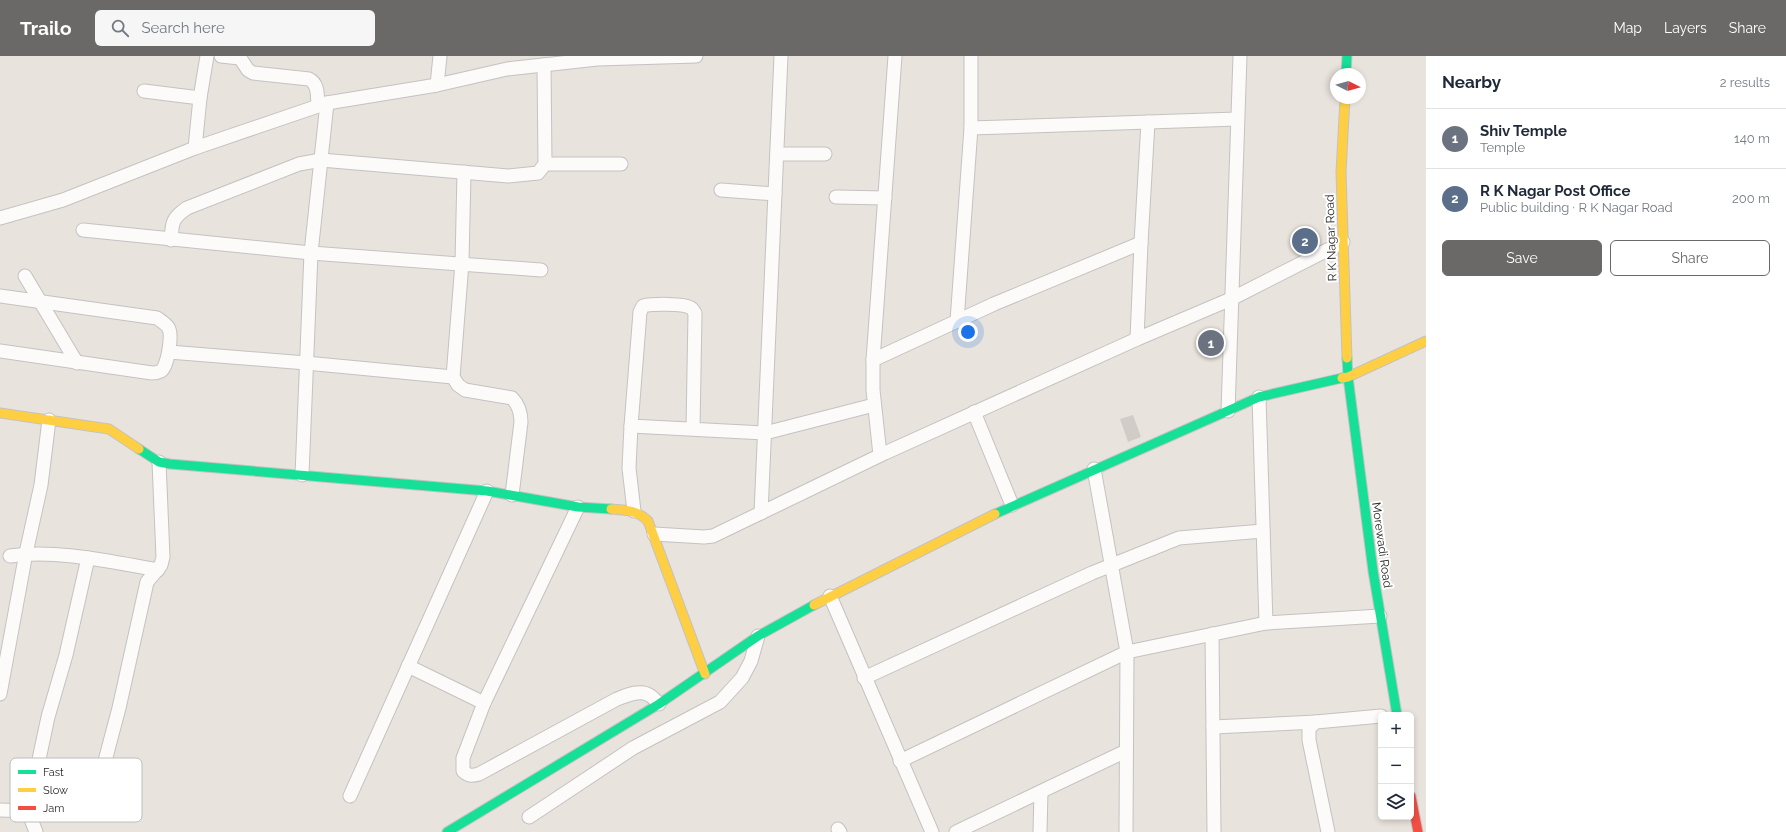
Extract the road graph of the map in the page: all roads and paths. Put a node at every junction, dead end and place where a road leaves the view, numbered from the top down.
1 (207, 56) edge
2 (221, 56) edge
3 (440, 56) edge
4 (696, 56) edge
5 (781, 56) edge
6 (895, 56) edge
7 (971, 56) edge
8 (1240, 56) edge
9 (1347, 56) edge
10 (596, 57) edge
11 (641, 57) edge
12 (544, 65) junction
13 (1346, 68) edge
14 (437, 85) junction
15 (144, 91) dead end
16 (200, 98) junction
17 (322, 104) junction
18 (1345, 104) edge
19 (1237, 119) junction
20 (1148, 122) junction
21 (971, 128) junction
22 (195, 148) junction
23 (777, 154) junction
24 (824, 154) dead end
25 (321, 160) junction
26 (545, 164) junction
27 (621, 164) dead end
28 (464, 172) junction
29 (721, 190) dead end
30 (775, 194) junction
31 (836, 197) dead end
32 (885, 198) junction
33 (0, 218) edge
34 (83, 230) dead end
35 (171, 240) junction
36 (1343, 242) junction
37 (1141, 243) junction
38 (311, 252) junction
39 (462, 263) junction
40 (541, 270) dead end
41 (25, 276) dead end
42 (0, 296) edge
43 (1231, 299) junction
44 (40, 302) junction
45 (958, 321) junction
46 (1137, 339) junction
47 (1426, 341) edge
48 (0, 351) edge
49 (168, 352) junction
50 (873, 360) junction
51 (77, 363) junction
52 (306, 363) junction
53 (453, 377) junction
54 (1348, 377) junction
55 (1259, 398) junction
56 (874, 405) junction
57 (1228, 411) junction
58 (974, 412) junction
59 (0, 414) edge
60 (49, 420) junction
61 (631, 426) junction
62 (693, 428) junction
63 (765, 433) junction
64 (880, 455) junction
65 (159, 462) junction
66 (1094, 469) junction
67 (302, 475) junction
68 (487, 492) junction
69 (512, 495) junction
70 (1012, 505) junction
71 (578, 507) junction
72 (634, 512) junction
73 (761, 513) junction
74 (1263, 530) junction
75 (654, 534) junction
76 (26, 553) junction
77 (10, 556) dead end
78 (88, 558) junction
79 (1112, 565) junction
80 (158, 570) junction
81 (830, 596) junction
82 (1380, 616) junction
83 (1266, 623) junction
84 (1212, 634) junction
85 (758, 636) junction
86 (1126, 652) junction
87 (408, 666) junction
88 (705, 674) junction
89 (864, 678) junction
90 (0, 694) edge
91 (484, 703) junction
92 (659, 704) junction
93 (1396, 712) edge
94 (1378, 716) edge
95 (1316, 722) junction
96 (1213, 727) junction
97 (1126, 751) junction
98 (40, 758) edge
99 (106, 758) edge
100 (900, 761) junction
101 (1041, 792) junction
102 (350, 796) dead end
103 (0, 810) edge
104 (10, 810) edge
105 (1414, 811) edge
106 (529, 817) dead end
107 (32, 822) edge
108 (36, 832) edge
109 (447, 832) edge
110 (932, 832) edge
111 (956, 832) edge
112 (1040, 832) edge
113 (1126, 832) edge
114 (1214, 832) edge
115 (1328, 832) edge
116 (1418, 832) edge

1 - 16 street
2 - 17 street
3 - 14 street
4 - 11 street
5 - 23 street
6 - 32 street
7 - 21 street
8 - 19 street
9 - 13 street
10 - 11 street
10 - 12 street
12 - 14 street
12 - 26 street
14 - 17 street
15 - 16 street
16 - 22 street
17 - 22 street
17 - 25 street
18 - 36 street, R K Nagar Road
19 - 20 street
19 - 43 street
20 - 21 street
20 - 37 street
21 - 45 street
22 - 33 street
23 - 24 street
23 - 30 street
25 - 28 street
25 - 35 street
25 - 38 street
26 - 27 street
26 - 28 street
28 - 39 street
29 - 30 street
30 - 63 street
31 - 32 street
32 - 50 street
34 - 35 street
35 - 38 street
36 - 43 street
36 - 54 street, R K Nagar Road
37 - 45 street
37 - 46 street
38 - 39 street
38 - 52 street
39 - 40 street
39 - 53 street
41 - 44 street
42 - 44 street
43 - 46 street
43 - 57 street
44 - 49 street
44 - 51 street
45 - 50 street
46 - 58 street
47 - 54 street
48 - 51 street
49 - 51 street
49 - 52 street
50 - 56 street
52 - 53 street
52 - 67 street
53 - 69 street
54 - 55 street
54 - 82 street, Morewadi Road
55 - 57 street
55 - 74 street
56 - 63 street
56 - 64 street
57 - 66 street
58 - 64 street
58 - 70 street
59 - 60 street
60 - 65 street
60 - 76 street
61 - 62 street
61 - 62 street
61 - 72 street
62 - 63 street
63 - 73 street
64 - 73 street
65 - 67 street
65 - 80 street
66 - 70 street
66 - 79 street
67 - 68 street
68 - 69 street
68 - 87 street
69 - 71 street
70 - 81 street
71 - 72 street
71 - 91 street
72 - 75 street
73 - 75 street
74 - 79 street
74 - 83 street
75 - 88 street
76 - 77 street
76 - 78 street
76 - 90 street
78 - 80 street
78 - 98 street
79 - 86 street
79 - 89 street
80 - 99 street
81 - 85 street
81 - 89 street
82 - 83 street
82 - 93 street, Morewadi Road
83 - 84 street
84 - 86 street
84 - 96 street
85 - 88 street
85 - 106 street
86 - 97 street
86 - 100 street
87 - 91 street
87 - 102 street
88 - 92 street
89 - 100 street
91 - 92 street
92 - 109 street
94 - 95 street
95 - 96 street
95 - 115 street
96 - 114 street
97 - 101 street
97 - 113 street
100 - 110 street
101 - 111 street
101 - 112 street
103 - 104 street
105 - 116 street
107 - 108 street

